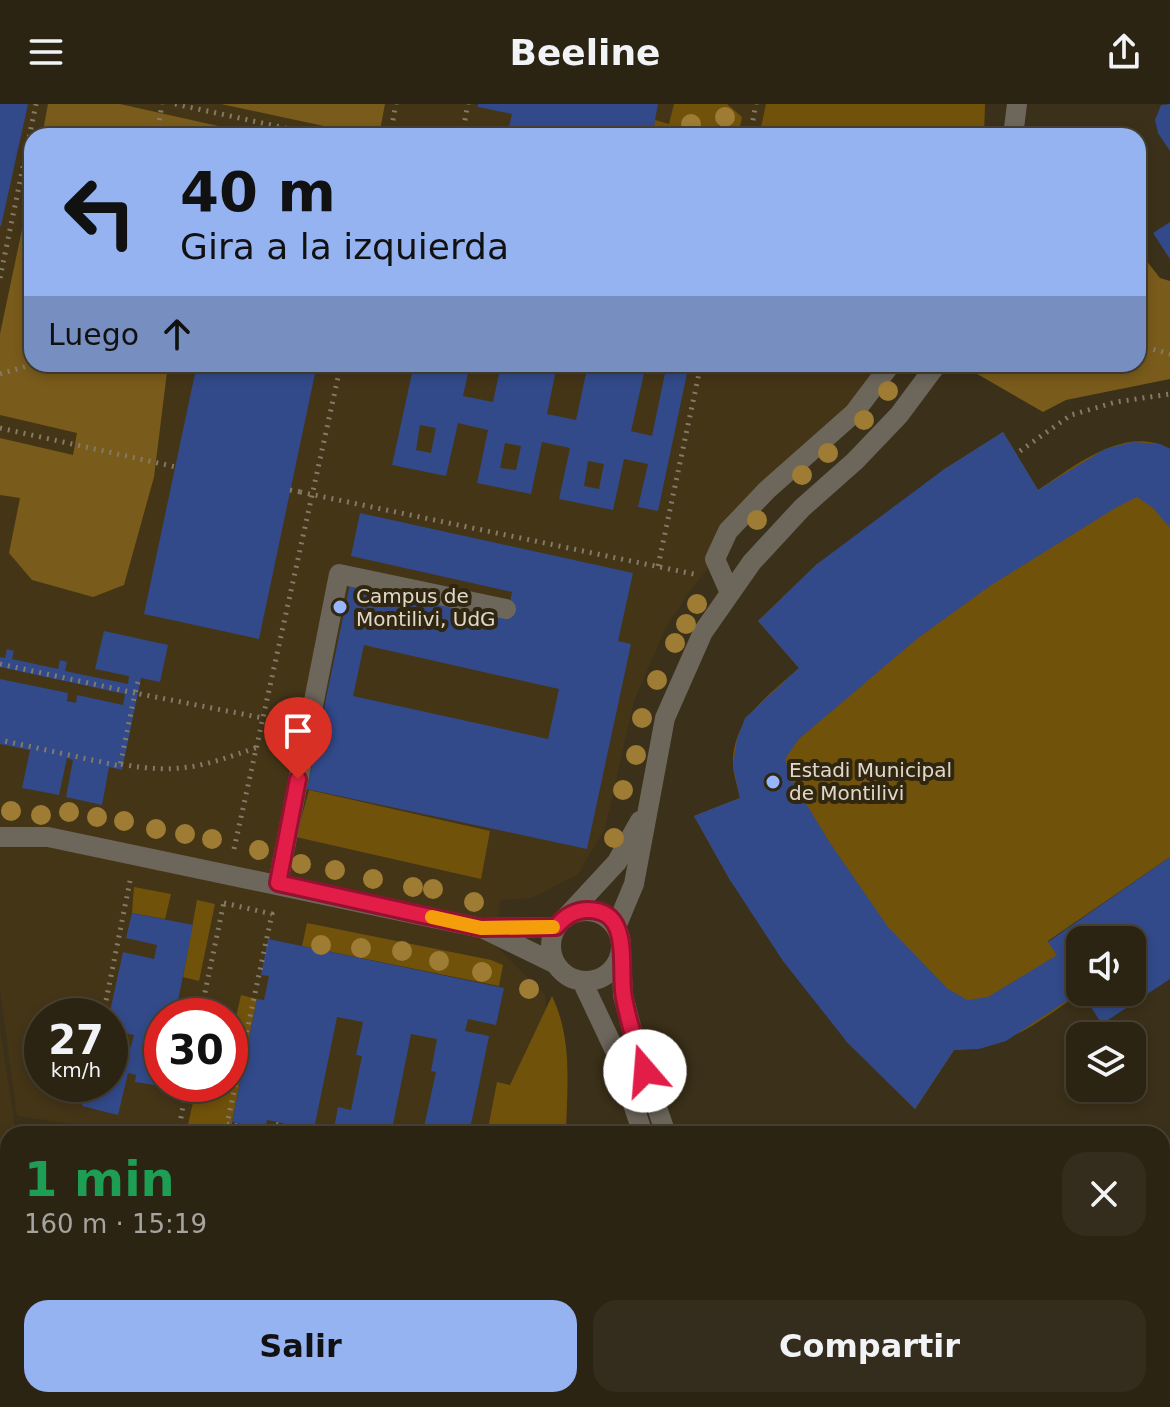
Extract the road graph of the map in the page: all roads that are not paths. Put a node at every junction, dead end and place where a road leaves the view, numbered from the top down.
1 (1017, 104) edge
2 (1014, 128) edge
3 (885, 372) edge
4 (931, 372) edge
5 (730, 593) junction
6 (506, 609) dead end
7 (647, 807) junction
8 (0, 837) edge
9 (278, 883) junction
10 (562, 922) junction
11 (616, 927) junction
12 (481, 928) junction
13 (621, 954) junction
14 (556, 964) junction
15 (582, 981) junction
16 (640, 1126) edge
17 (663, 1126) edge

1 - 2 street
3 - 5 street
4 - 5 street
5 - 7 street
6 - 9 street
7 - 10 street
7 - 11 street
8 - 9 street
9 - 12 street
10 - 11 street
10 - 12 street
10 - 14 street
11 - 13 street
12 - 14 street
13 - 15 street
13 - 17 street
14 - 15 street
15 - 16 street

